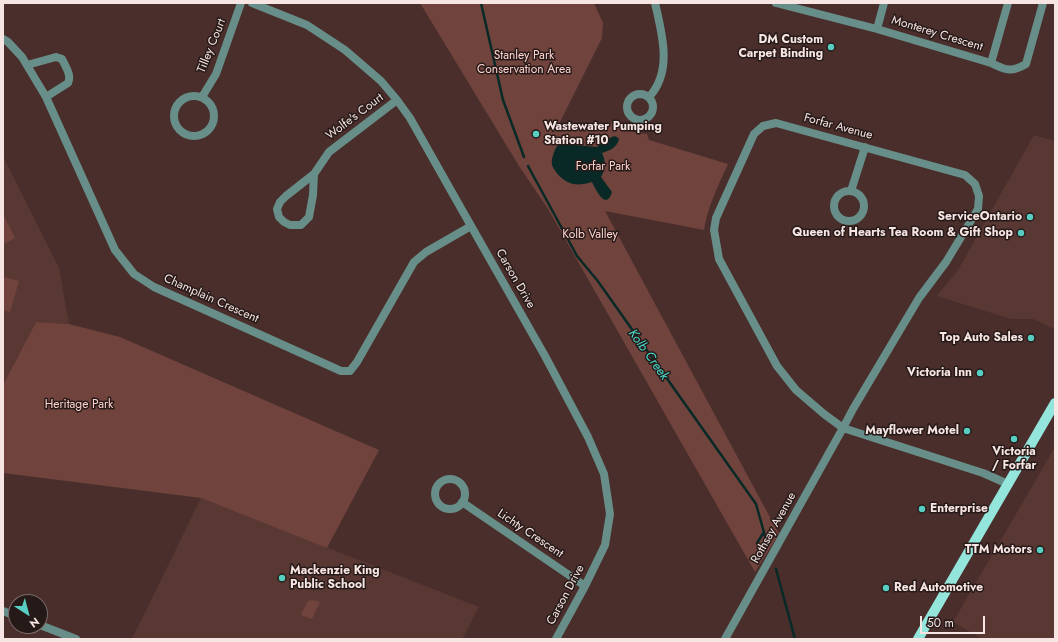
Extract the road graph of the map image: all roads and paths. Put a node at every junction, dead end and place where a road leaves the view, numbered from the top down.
1 (241, 3) edge
2 (252, 3) edge
3 (655, 3) edge
4 (776, 3) edge
5 (884, 3) edge
6 (1008, 3) edge
7 (1043, 3) edge
8 (876, 29) junction
9 (3, 39) edge
10 (991, 63) junction
11 (27, 65) junction
12 (46, 97) junction
13 (202, 97) junction
14 (649, 97) dead end
15 (397, 100) junction
16 (865, 147) junction
17 (314, 174) junction
18 (850, 191) dead end
19 (471, 226) junction
20 (1055, 403) edge
21 (843, 428) junction
22 (1008, 484) junction
23 (462, 502) dead end
24 (585, 586) junction
25 (48, 628) edge
26 (76, 639) edge
27 (556, 639) edge
28 (725, 639) edge
29 (918, 639) edge

1 - 13 street, Tilley Court
2 - 15 street, Carson Drive
3 - 14 street
4 - 8 street, Monterey Crescent
5 - 8 street
6 - 10 street, Monterey Crescent
7 - 10 street, Monterey Crescent
8 - 10 street, Monterey Crescent
9 - 11 street, Champlain Crescent
11 - 12 street, Champlain Crescent
11 - 12 street
12 - 19 street, Champlain Crescent
13 - 13 street
15 - 17 street, Wolfe's Court
15 - 19 street, Carson Drive
16 - 18 street
16 - 21 street, Forfar Avenue
16 - 21 street, Forfar Avenue
17 - 17 street, Wolfe's Court
19 - 24 street, Carson Drive
20 - 22 main road
21 - 22 street, Forfar Avenue
21 - 28 street, Rothsay Avenue
22 - 29 main road
23 - 24 street, Lichty Crescent
24 - 27 street, Carson Drive
25 - 26 street

